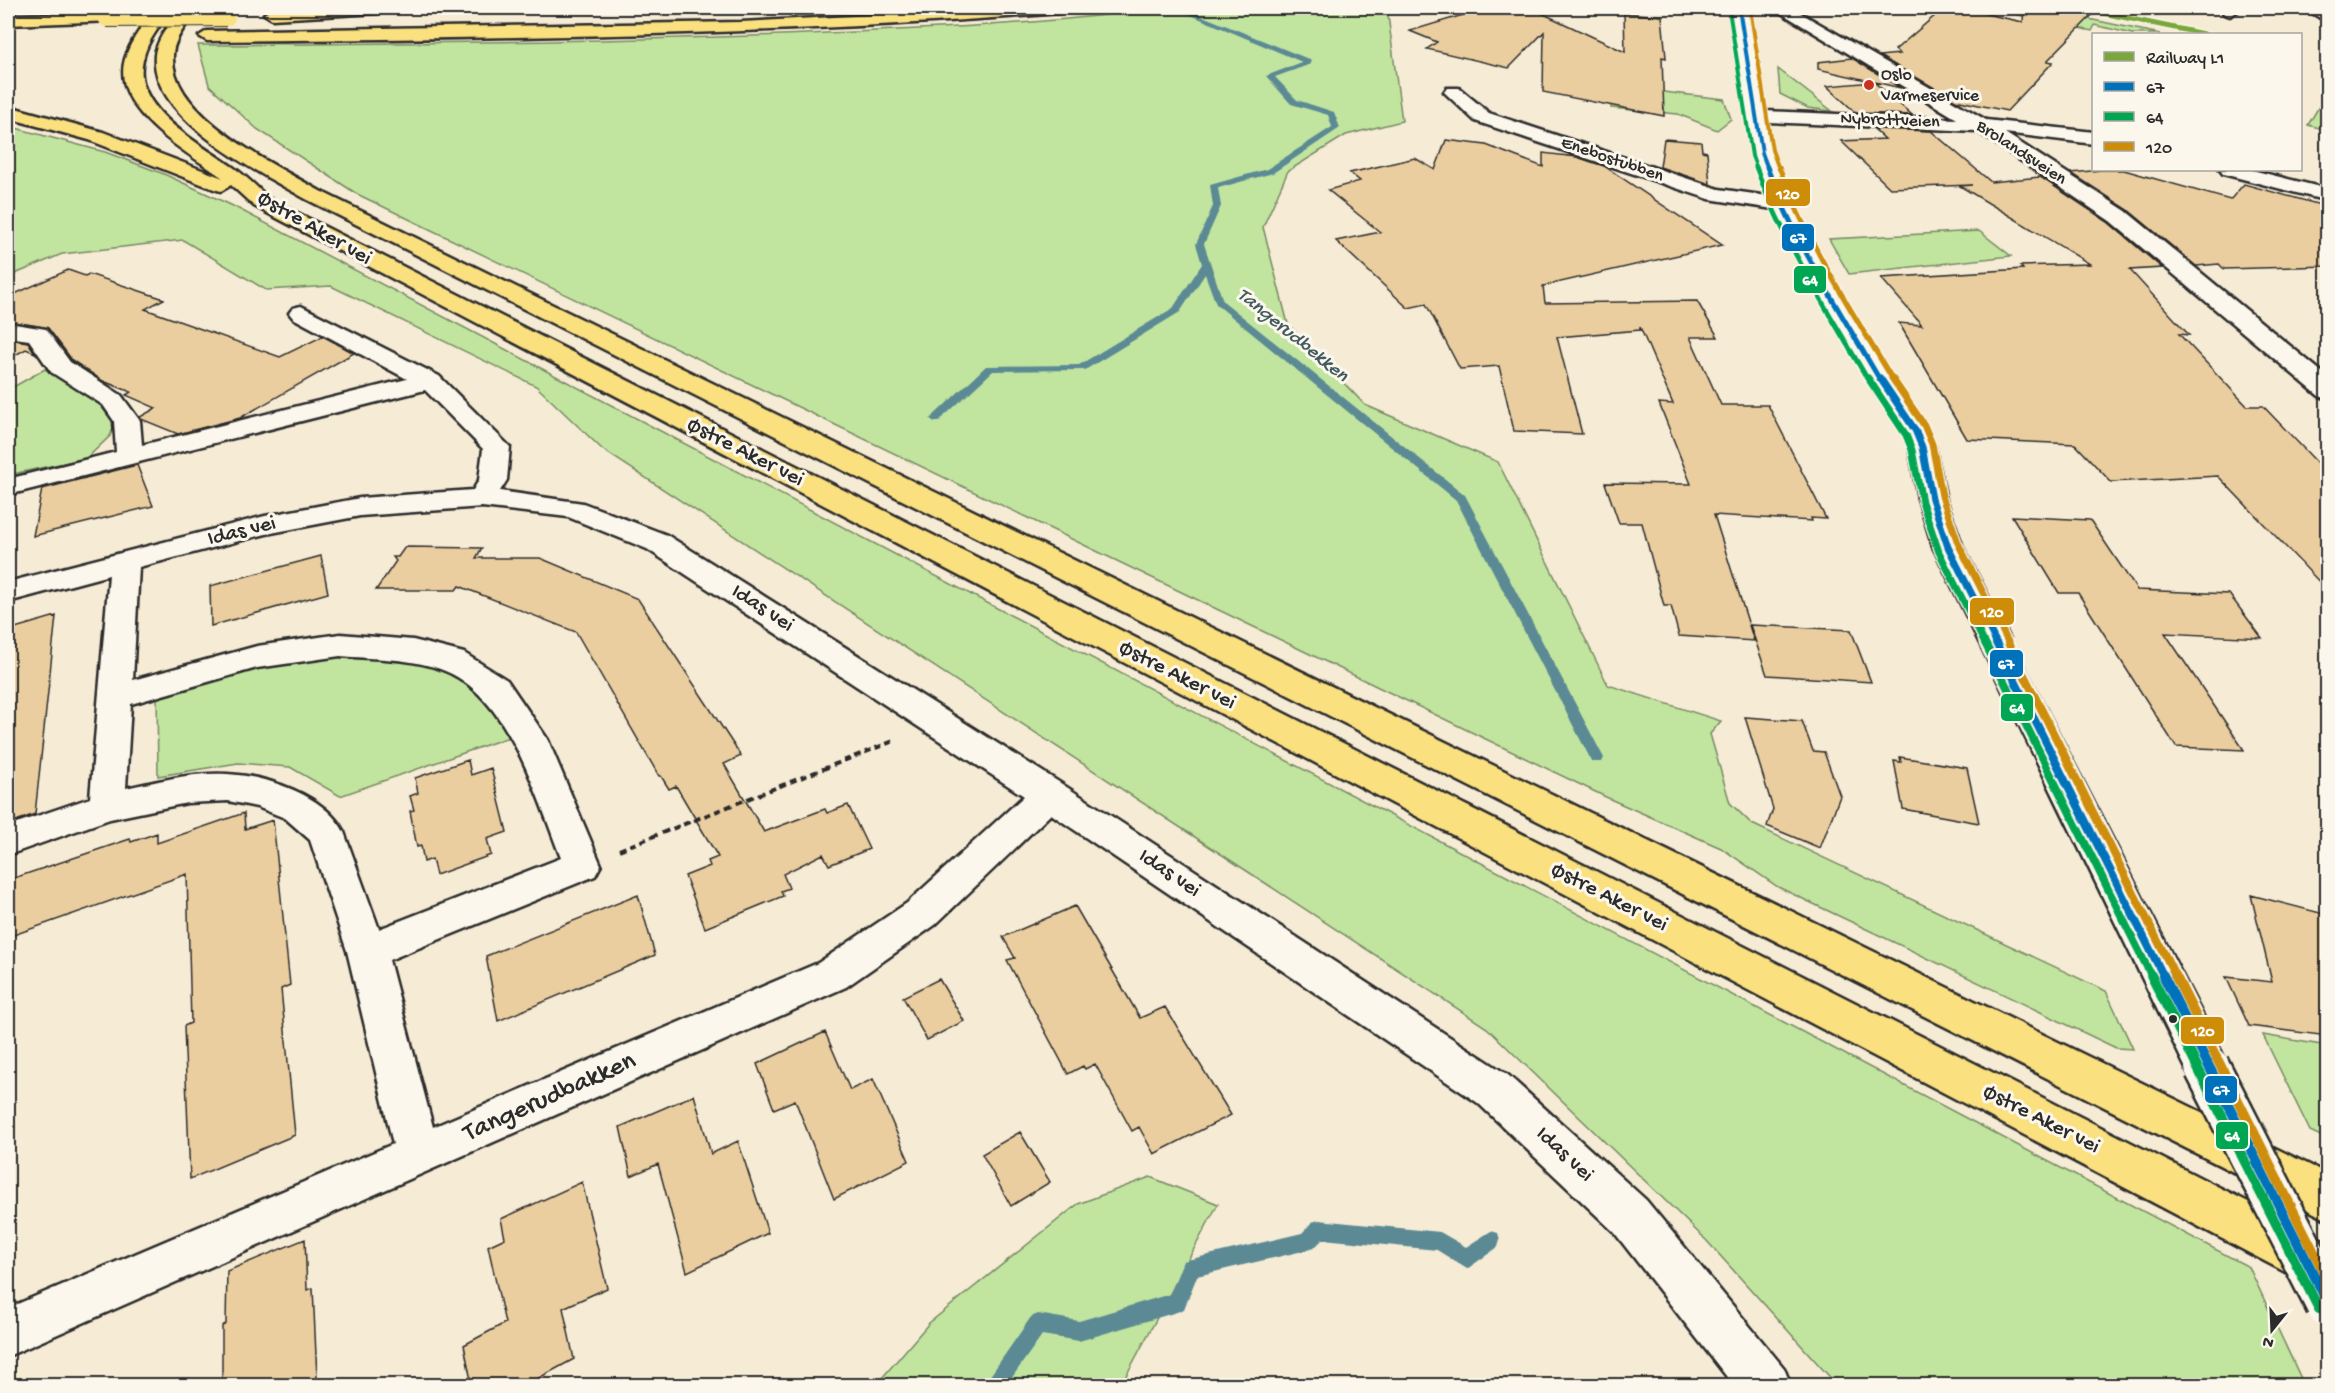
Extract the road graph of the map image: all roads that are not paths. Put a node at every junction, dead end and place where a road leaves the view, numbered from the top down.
1 (165, 8) edge
2 (191, 8) edge
3 (378, 8) edge
4 (846, 8) edge
5 (1060, 8) edge
6 (1732, 8) edge
7 (1739, 8) edge
8 (1781, 8) edge
9 (2312, 8) edge
10 (246, 16) junction
11 (2328, 18) edge
12 (8, 21) edge
13 (125, 36) dead end
14 (1454, 92) dead end
15 (8, 112) edge
16 (1757, 116) junction
17 (1979, 125) junction
18 (2092, 138) edge
19 (2234, 171) edge
20 (2328, 195) edge
21 (261, 202) junction
22 (1781, 204) junction
23 (301, 313) dead end
24 (8, 330) edge
25 (430, 381) junction
26 (2328, 391) edge
27 (130, 456) junction
28 (8, 487) edge
29 (482, 498) junction
30 (125, 561) junction
31 (8, 592) edge
32 (116, 697) junction
33 (1049, 794) junction
34 (107, 806) junction
35 (8, 840) edge
36 (367, 951) junction
37 (418, 1155) junction
38 (2328, 1198) edge
39 (2328, 1268) edge
40 (2328, 1304) edge
41 (8, 1332) edge
42 (1766, 1386) edge

1 - 21 highway, Østre Aker vei
2 - 38 highway, Østre Aker vei
3 - 10 highway
4 - 10 highway
5 - 13 highway
6 - 7 street
7 - 16 street
8 - 17 street, Brolandsveien
9 - 11 street
10 - 12 highway, bridge
14 - 22 street, Enebostubben
15 - 21 highway
16 - 17 street, Nybrottveien
16 - 22 street
17 - 18 street, Nybrottveien
17 - 26 street, Brolandsveien
19 - 20 street
21 - 39 highway, Østre Aker vei
22 - 40 street, bridge
23 - 25 street
24 - 27 street
25 - 27 street
25 - 29 street
27 - 28 street
29 - 30 street, Idas vei
29 - 33 street, Idas vei
30 - 31 street, Idas vei
30 - 32 street
32 - 34 street
32 - 36 street
33 - 37 street, Tangerudbakken
33 - 42 street, Idas vei
34 - 35 street
34 - 36 street
36 - 37 street
37 - 41 street, Tangerudbakken

